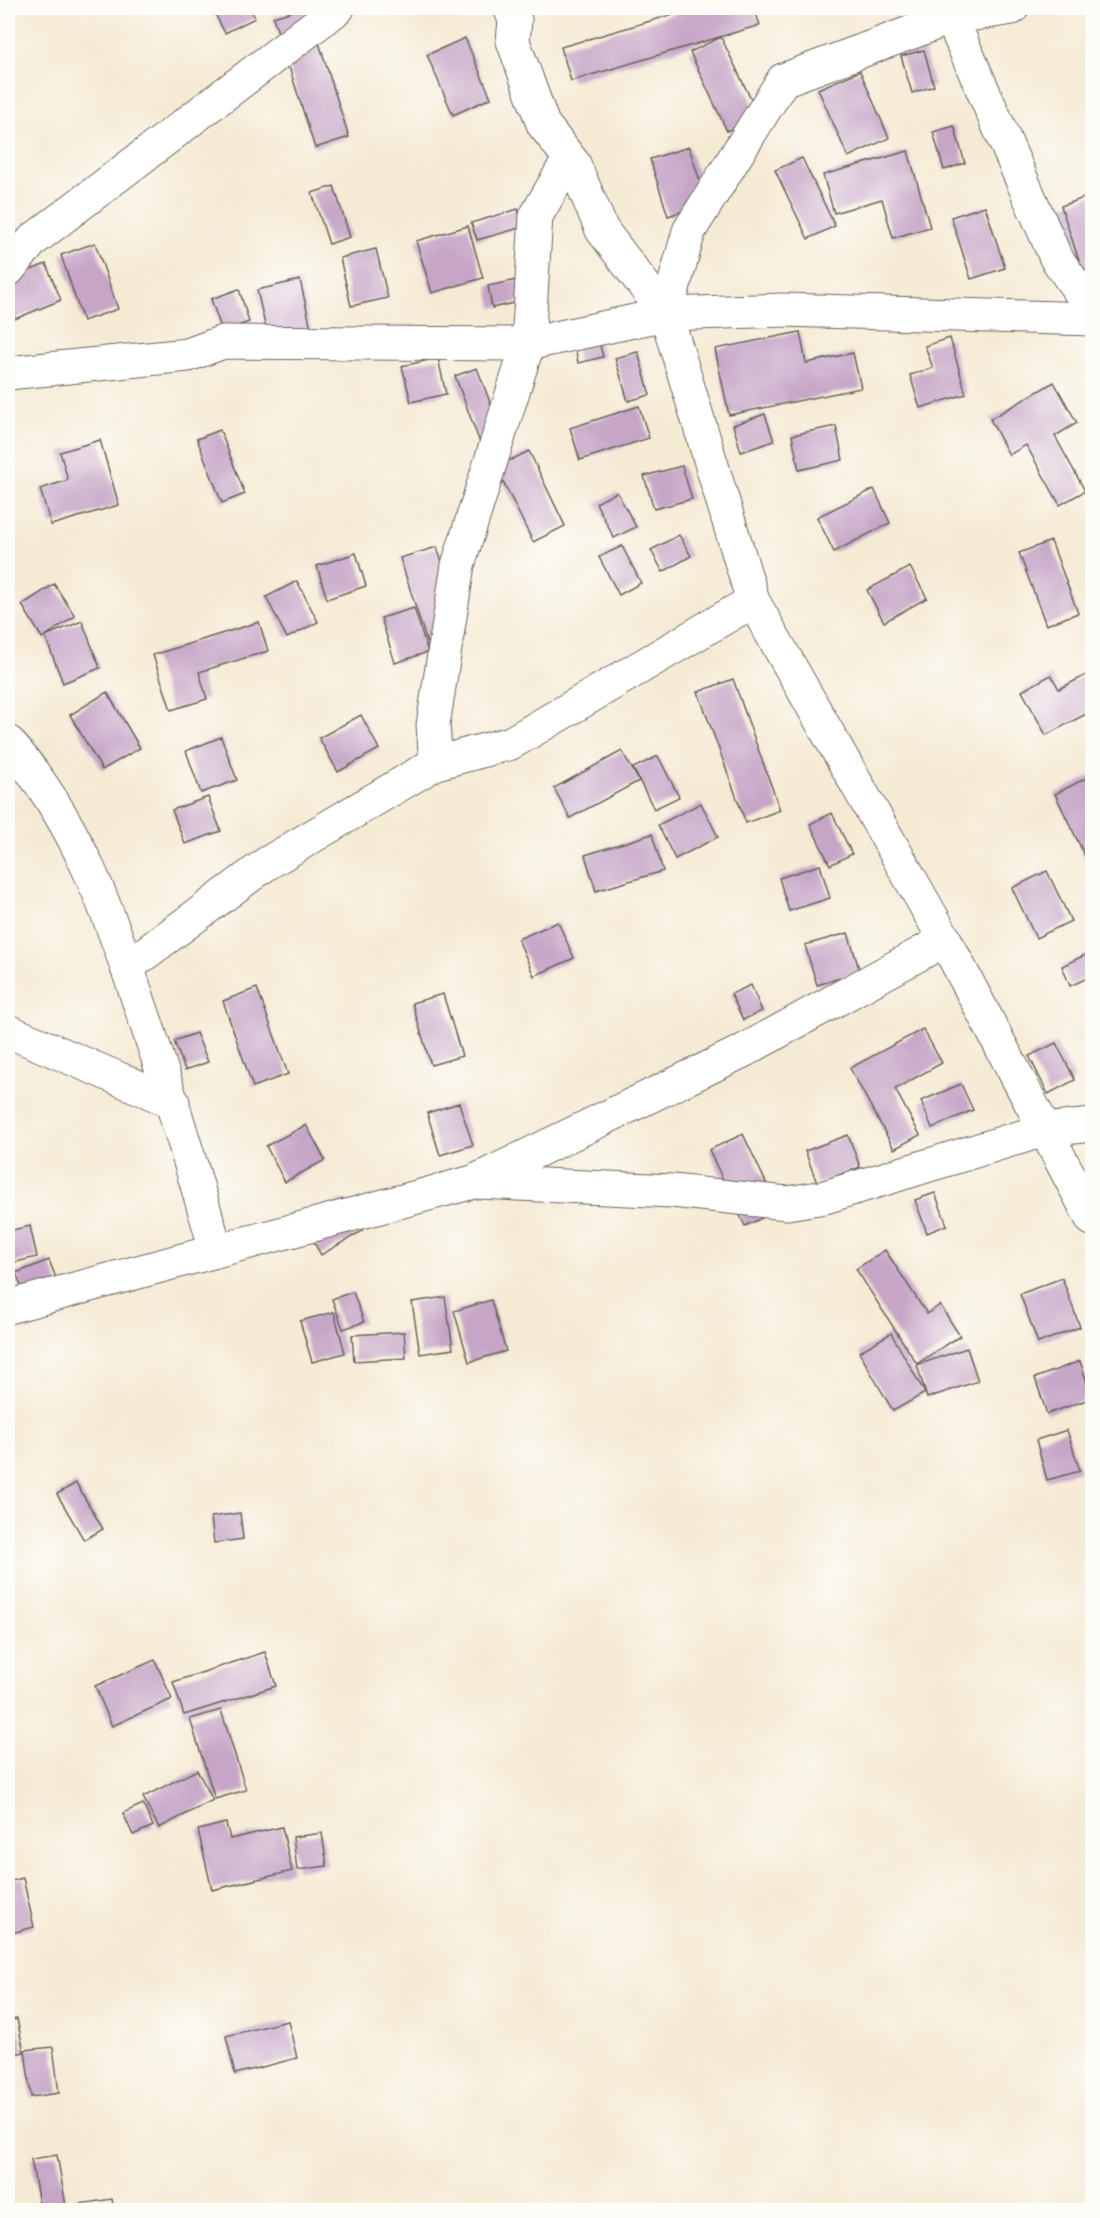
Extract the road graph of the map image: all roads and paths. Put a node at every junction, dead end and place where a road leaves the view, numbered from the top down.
1 (338, 8) edge
2 (510, 8) edge
3 (1012, 8) edge
4 (949, 13) edge
5 (574, 164) junction
6 (8, 270) edge
7 (1092, 309) edge
8 (666, 314) junction
9 (1092, 319) edge
10 (528, 344) junction
11 (8, 373) edge
12 (753, 601) junction
13 (8, 742) edge
14 (436, 763) junction
15 (945, 940) junction
16 (127, 967) junction
17 (8, 1031) edge
18 (173, 1102) junction
19 (1092, 1125) edge
20 (1044, 1130) junction
21 (472, 1182) junction
22 (1089, 1204) edge
23 (216, 1250) junction
24 (8, 1307) edge

1 - 6 street
2 - 5 street
3 - 4 street
4 - 7 street
4 - 8 street
5 - 8 street
5 - 10 street
8 - 9 street
8 - 10 street
8 - 12 street
10 - 11 street
10 - 14 street
12 - 14 street
12 - 15 street
13 - 16 street
14 - 16 street
15 - 20 street
15 - 21 street
16 - 18 street
17 - 18 street
18 - 23 street
19 - 20 street
20 - 21 street
20 - 22 street
21 - 23 street
23 - 24 street

